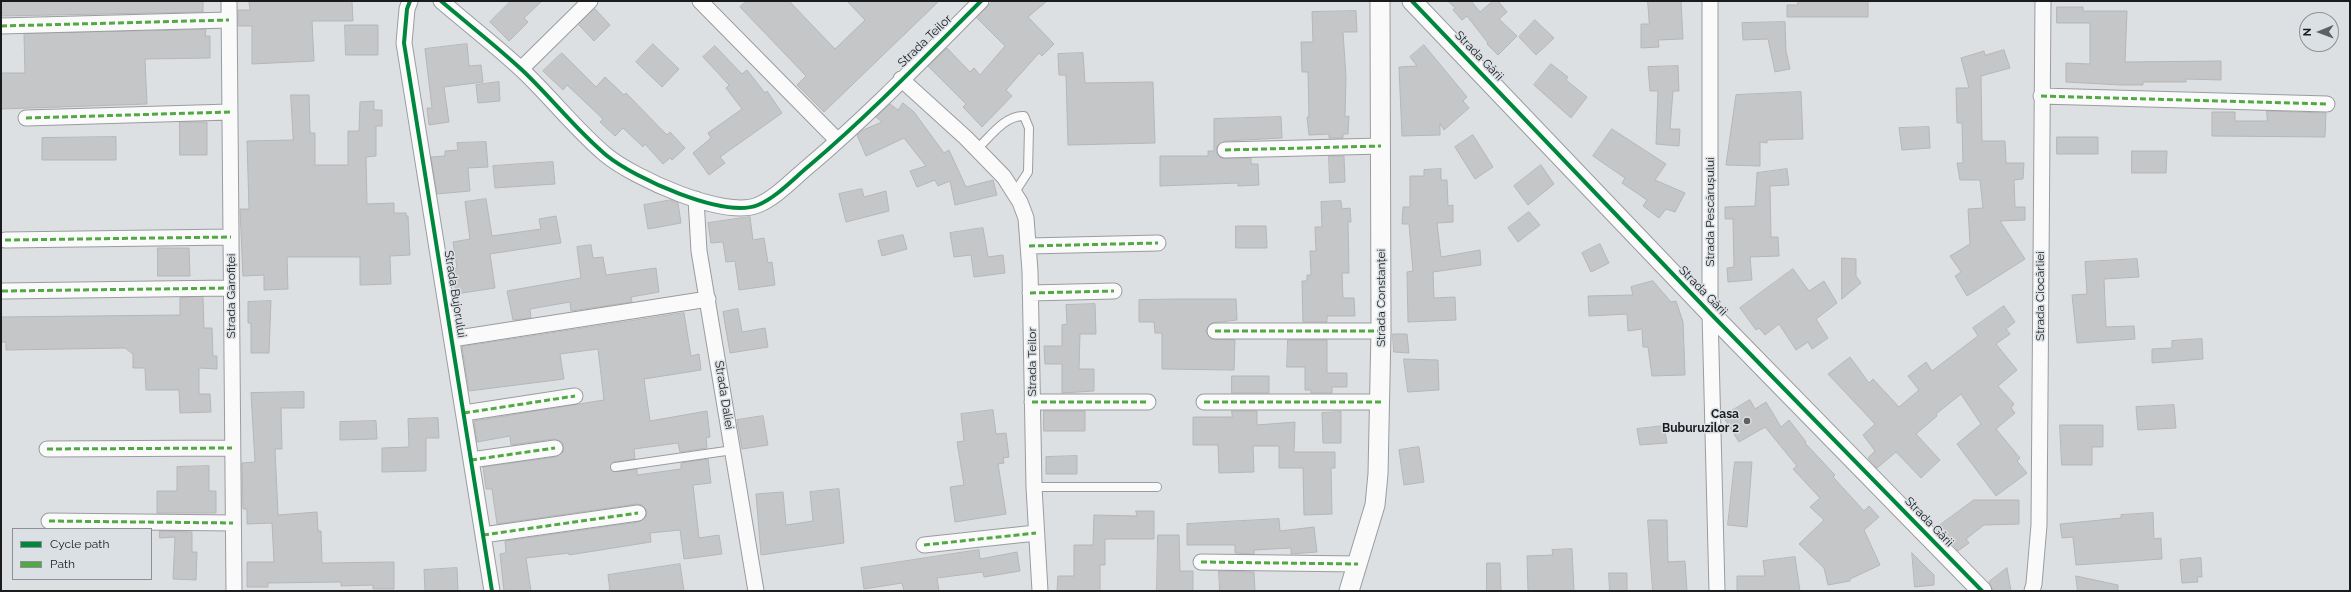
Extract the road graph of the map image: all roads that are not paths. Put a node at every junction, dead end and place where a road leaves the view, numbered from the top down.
1 (229, 1) edge
2 (410, 1) edge
3 (442, 1) edge
4 (590, 1) edge
5 (700, 1) edge
6 (980, 1) edge
7 (1380, 1) edge
8 (1412, 1) edge
9 (1710, 1) edge
10 (2043, 1) edge
11 (229, 20) junction
12 (1, 26) edge
13 (521, 69) junction
14 (901, 79) junction
15 (2041, 96) junction
16 (2328, 104) dead end
17 (230, 112) junction
18 (26, 118) dead end
19 (838, 140) junction
20 (1381, 146) junction
21 (977, 149) junction
22 (1226, 150) dead end
23 (1015, 192) junction
24 (696, 199) junction
25 (231, 237) junction
26 (6, 240) dead end
27 (1158, 243) dead end
28 (1029, 246) junction
29 (231, 288) junction
30 (2, 290) edge
31 (1114, 291) dead end
32 (1030, 293) junction
33 (708, 298) junction
34 (1710, 313) junction
35 (1215, 331) dead end
36 (1381, 331) junction
37 (452, 339) junction
38 (575, 396) dead end
39 (1032, 402) junction
40 (1148, 402) dead end
41 (1204, 402) dead end
42 (1381, 402) junction
43 (464, 413) junction
44 (232, 448) junction
45 (555, 448) dead end
46 (47, 450) dead end
47 (733, 450) junction
48 (471, 460) junction
49 (615, 467) dead end
50 (1034, 487) junction
51 (1157, 487) dead end
52 (638, 513) dead end
53 (50, 521) dead end
54 (233, 523) junction
55 (1036, 533) junction
56 (483, 535) junction
57 (924, 545) dead end
58 (1201, 562) dead end
59 (1358, 564) junction
60 (234, 591) edge
61 (492, 591) edge
62 (756, 591) edge
63 (1040, 591) edge
64 (1349, 591) edge
65 (1717, 591) edge
66 (1982, 591) edge
67 (2032, 591) edge

1 - 11 street, Strada Garofiței
2 - 37 street, Strada Bujorului
3 - 13 street
4 - 13 street
5 - 19 street
6 - 14 street, Strada Teilor
7 - 20 street, Strada Constanței
8 - 34 street, Strada Gării
9 - 34 street, Strada Pescărușului
10 - 15 street, Strada Ciocârliei
11 - 12 street
11 - 17 street, Strada Garofiței
13 - 24 street
14 - 19 street
14 - 21 street, Strada Teilor
15 - 16 street
15 - 67 street, Strada Ciocârliei
17 - 18 street
17 - 25 street, Strada Garofiței
19 - 24 street
20 - 22 street
20 - 36 street, Strada Constanței
21 - 23 street, Strada Teilor
21 - 23 lane
23 - 28 street, Strada Teilor
24 - 33 street, Strada Daliei
25 - 26 street
25 - 29 street, Strada Garofiței
27 - 28 street
28 - 32 street, Strada Teilor
29 - 30 street
29 - 44 street, Strada Garofiței
31 - 32 street
32 - 39 street, Strada Teilor
33 - 37 street
33 - 47 street, Strada Daliei
34 - 65 street, Strada Pescărușului
34 - 66 street, Strada Gării
35 - 36 street
36 - 42 street, Strada Constanței
37 - 43 street, Strada Bujorului
38 - 43 street
39 - 40 street
39 - 50 street, Strada Teilor
41 - 42 street
42 - 59 street, Strada Constanței
43 - 48 street, Strada Bujorului
44 - 46 street
44 - 54 street, Strada Garofiței
45 - 48 street
47 - 49 lane
47 - 62 street, Strada Daliei
48 - 56 street, Strada Bujorului
50 - 51 lane
50 - 55 street, Strada Teilor
52 - 56 street
53 - 54 street
54 - 60 street, Strada Garofiței
55 - 57 street
55 - 63 street, Strada Teilor
56 - 61 street, Strada Bujorului
58 - 59 street
59 - 64 street, Strada Constanței

